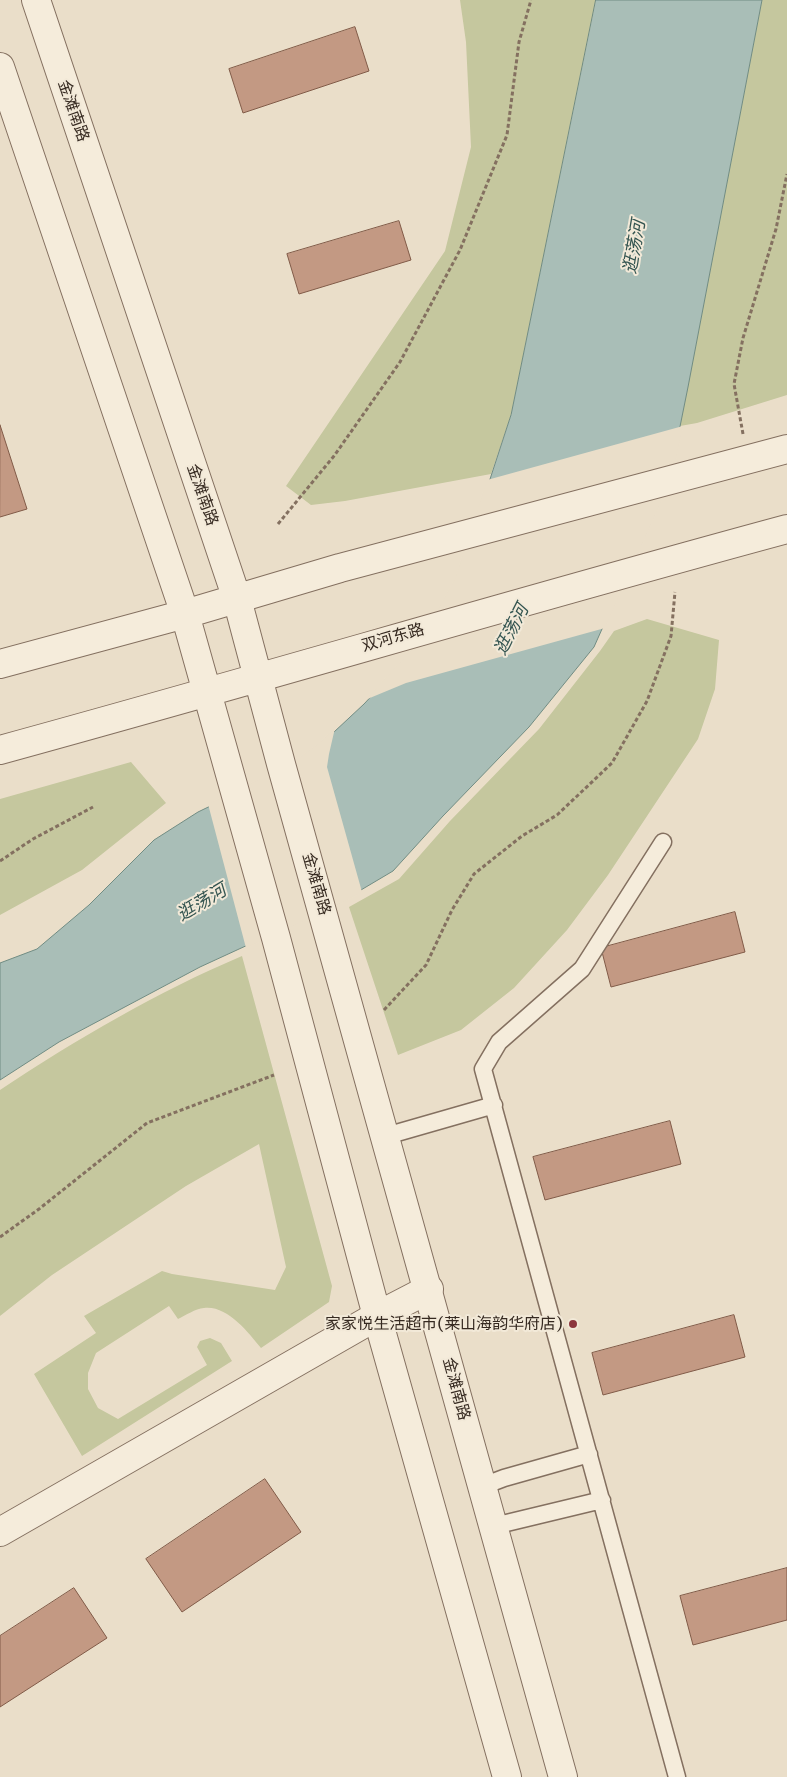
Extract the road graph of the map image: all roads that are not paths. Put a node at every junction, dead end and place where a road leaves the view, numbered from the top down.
1 (36, 0) edge
2 (0, 67) edge
3 (787, 449) edge
4 (787, 529) edge
5 (238, 599) junction
6 (185, 614) junction
7 (0, 664) edge
8 (258, 677) junction
9 (207, 693) junction
10 (0, 750) edge
11 (663, 842) dead end
12 (494, 1105) junction
13 (386, 1136) junction
14 (428, 1289) junction
15 (377, 1316) junction
16 (590, 1454) junction
17 (483, 1486) junction
18 (602, 1500) junction
19 (494, 1526) junction
20 (0, 1532) edge
21 (507, 1777) edge
22 (563, 1777) edge
23 (677, 1777) edge

1 - 5 street, 金滩南路
2 - 6 street
3 - 5 street
4 - 8 street, 双河东路
5 - 6 street
5 - 8 street, 金滩南路
6 - 7 street
6 - 9 street
8 - 9 street, 双河东路
8 - 13 street, 金滩南路
9 - 10 street, 双河东路
9 - 15 street
11 - 12 lane
12 - 13 lane
12 - 16 lane
13 - 14 street, 金滩南路
14 - 15 street
14 - 17 street, 金滩南路
15 - 20 street
15 - 21 street
16 - 17 lane
16 - 18 lane
17 - 19 street, 金滩南路
18 - 19 lane
18 - 23 lane
19 - 22 street, 金滩南路

